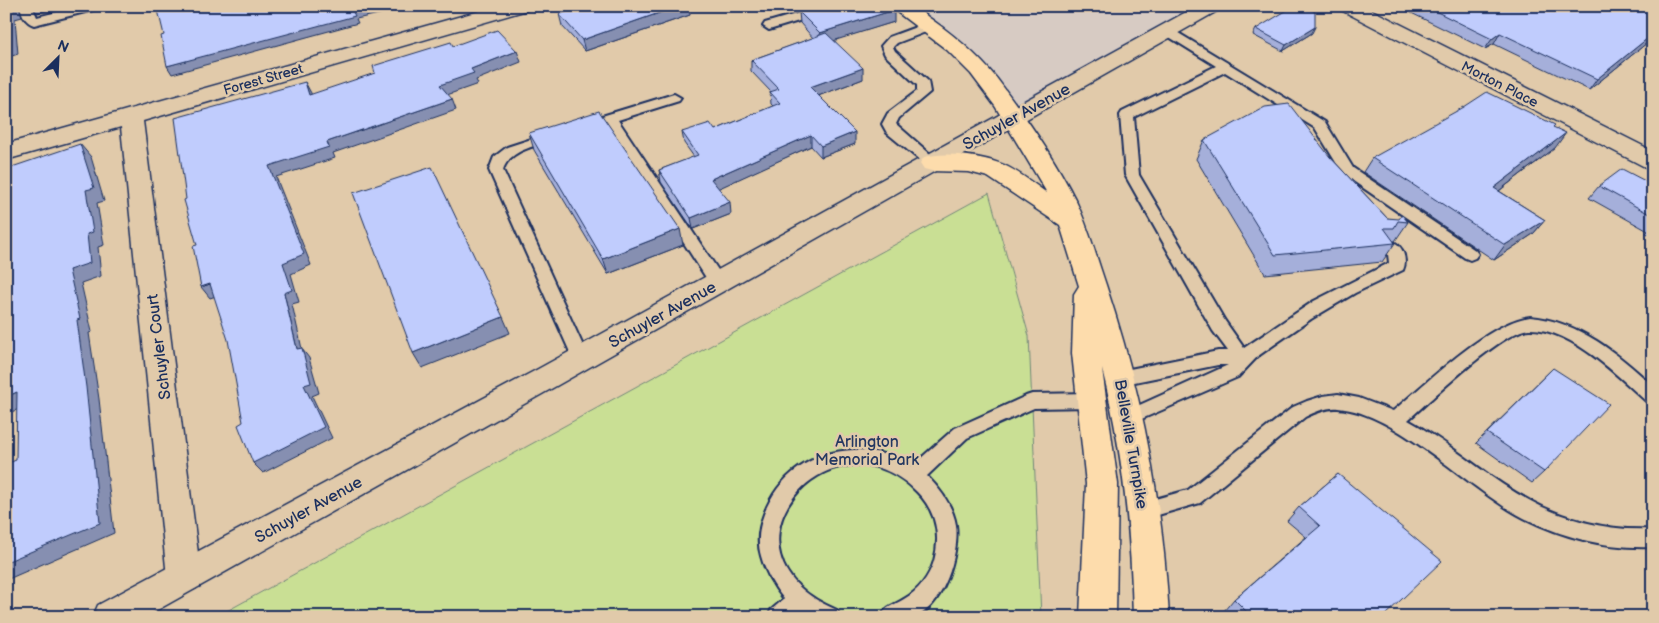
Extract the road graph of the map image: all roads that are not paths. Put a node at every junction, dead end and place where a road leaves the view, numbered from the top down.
1 (26, 6) edge
2 (97, 6) edge
3 (520, 6) edge
4 (838, 6) edge
5 (899, 6) edge
6 (1212, 6) edge
7 (1348, 6) edge
8 (769, 26) dead end
9 (927, 27) junction
10 (1170, 32) junction
11 (1226, 67) junction
12 (1263, 90) junction
13 (674, 98) dead end
14 (131, 117) junction
15 (1013, 117) junction
16 (610, 118) junction
17 (1290, 124) edge
18 (6, 152) edge
19 (1653, 161) edge
20 (932, 163) junction
21 (1071, 220) junction
22 (1391, 246) edge
23 (1470, 254) dead end
24 (1089, 275) junction
25 (718, 283) junction
26 (1242, 358) junction
27 (581, 359) junction
28 (1120, 378) junction
29 (1653, 397) edge
30 (1092, 400) junction
31 (1130, 417) junction
32 (1395, 420) junction
33 (914, 476) junction
34 (1144, 510) junction
35 (1653, 538) edge
36 (184, 577) junction
37 (799, 600) junction
38 (110, 617) edge
39 (778, 617) edge
40 (830, 617) edge
41 (891, 617) edge
42 (1098, 617) edge
43 (1151, 617) edge

1 - 2 lane
3 - 14 street, Forest Street
4 - 8 lane
5 - 9 main road, Belleville Turnpike
6 - 10 street, Schuyler Avenue
7 - 19 street, Morton Place
9 - 15 main road, Belleville Turnpike
9 - 20 lane
10 - 11 lane
10 - 15 street, Schuyler Avenue
11 - 12 lane
11 - 26 lane
12 - 17 lane
12 - 23 lane
13 - 16 lane
14 - 18 street, Forest Street
14 - 36 street, Schuyler Court
15 - 20 street, Schuyler Avenue
15 - 21 main road, Belleville Turnpike
16 - 25 lane
16 - 27 lane
20 - 21 main road
20 - 25 street, Schuyler Avenue
21 - 24 main road, Belleville Turnpike
22 - 26 lane
24 - 28 main road, Belleville Turnpike
24 - 30 main road, Belleville Turnpike
25 - 27 street, Schuyler Avenue
26 - 28 lane
26 - 31 lane
27 - 36 street, Schuyler Avenue
28 - 31 main road, Belleville Turnpike
29 - 32 lane
30 - 33 lane
30 - 42 main road, Belleville Turnpike
31 - 34 main road, Belleville Turnpike
32 - 34 lane
32 - 35 lane
33 - 37 lane
33 - 41 lane
34 - 43 main road, Belleville Turnpike
36 - 38 street, Schuyler Avenue
37 - 39 lane
37 - 40 lane

